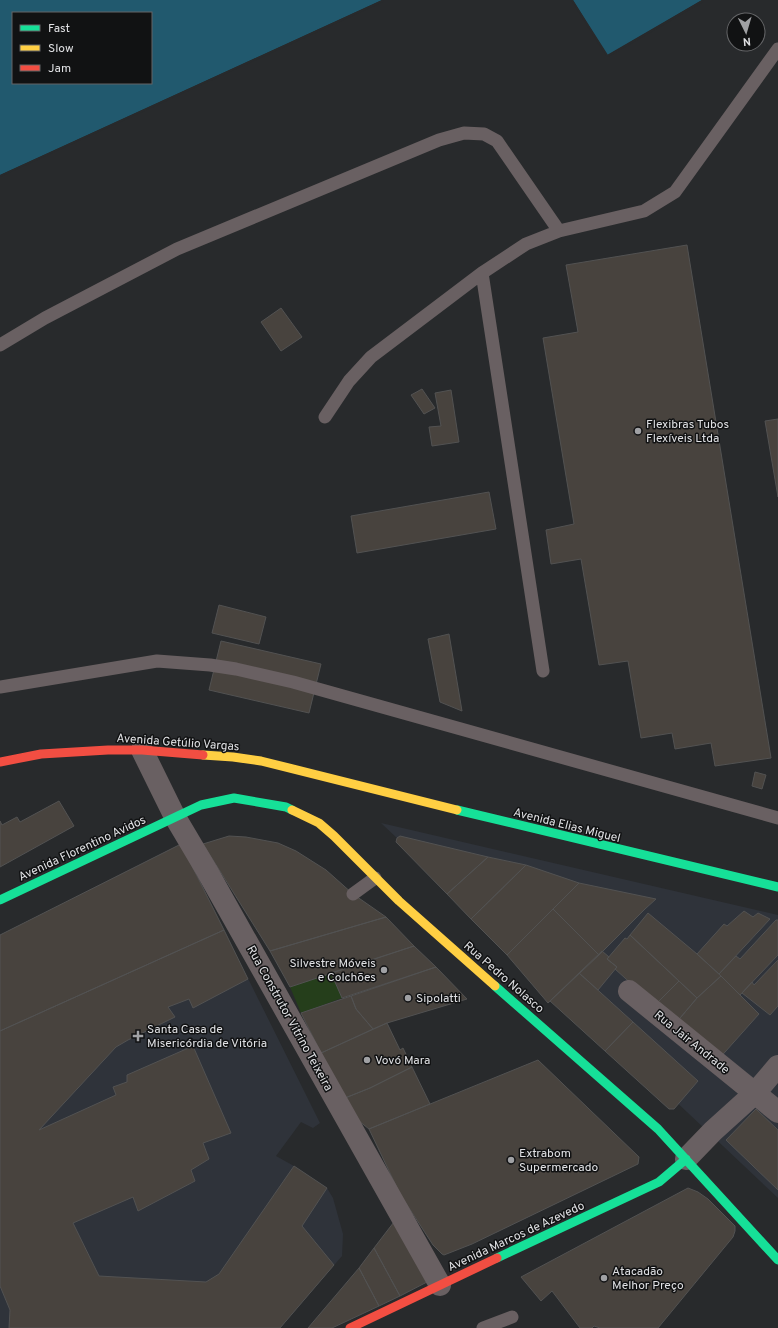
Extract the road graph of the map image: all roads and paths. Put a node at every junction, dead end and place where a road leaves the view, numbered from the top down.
1 (778, 49) edge
2 (559, 230) junction
3 (482, 273) junction
4 (0, 345) edge
5 (324, 417) dead end
6 (543, 671) dead end
7 (0, 687) edge
8 (142, 750) junction
9 (0, 762) edge
10 (351, 784) joint
11 (175, 817) junction
12 (778, 818) edge
13 (375, 878) junction
14 (778, 888) edge
15 (353, 894) dead end
16 (0, 900) edge
17 (629, 991) dead end
18 (778, 1066) edge
19 (755, 1093) junction
20 (778, 1112) edge
21 (686, 1159) junction
22 (778, 1260) edge
23 (440, 1285) junction
24 (512, 1318) dead end
25 (350, 1328) edge
26 (483, 1328) edge

1 - 2 lane
2 - 3 lane
2 - 4 lane
3 - 5 lane
3 - 6 lane
7 - 12 lane
8 - 9 main road, Avenida Getúlio Vargas
8 - 10 main road, Avenida Getúlio Vargas
8 - 11 street, Rua Construtor Vitrino Teixeira
10 - 14 main road, Avenida Elias Miguel
11 - 13 main road, Rua Pedro Nolasco
11 - 16 main road, Avenida Florentino Avidos
11 - 23 street, Rua Construtor Vitrino Teixeira
13 - 15 lane
13 - 21 main road, Rua Pedro Nolasco
17 - 19 street, Rua Jair Andrade
18 - 19 street
19 - 20 street, Rua Jair Andrade
19 - 21 street
21 - 22 main road, Rua Pedro Nolasco
21 - 23 main road, Avenida Marcos de Azevedo
23 - 25 main road, Avenida Marcos de Azevedo
24 - 26 lane

